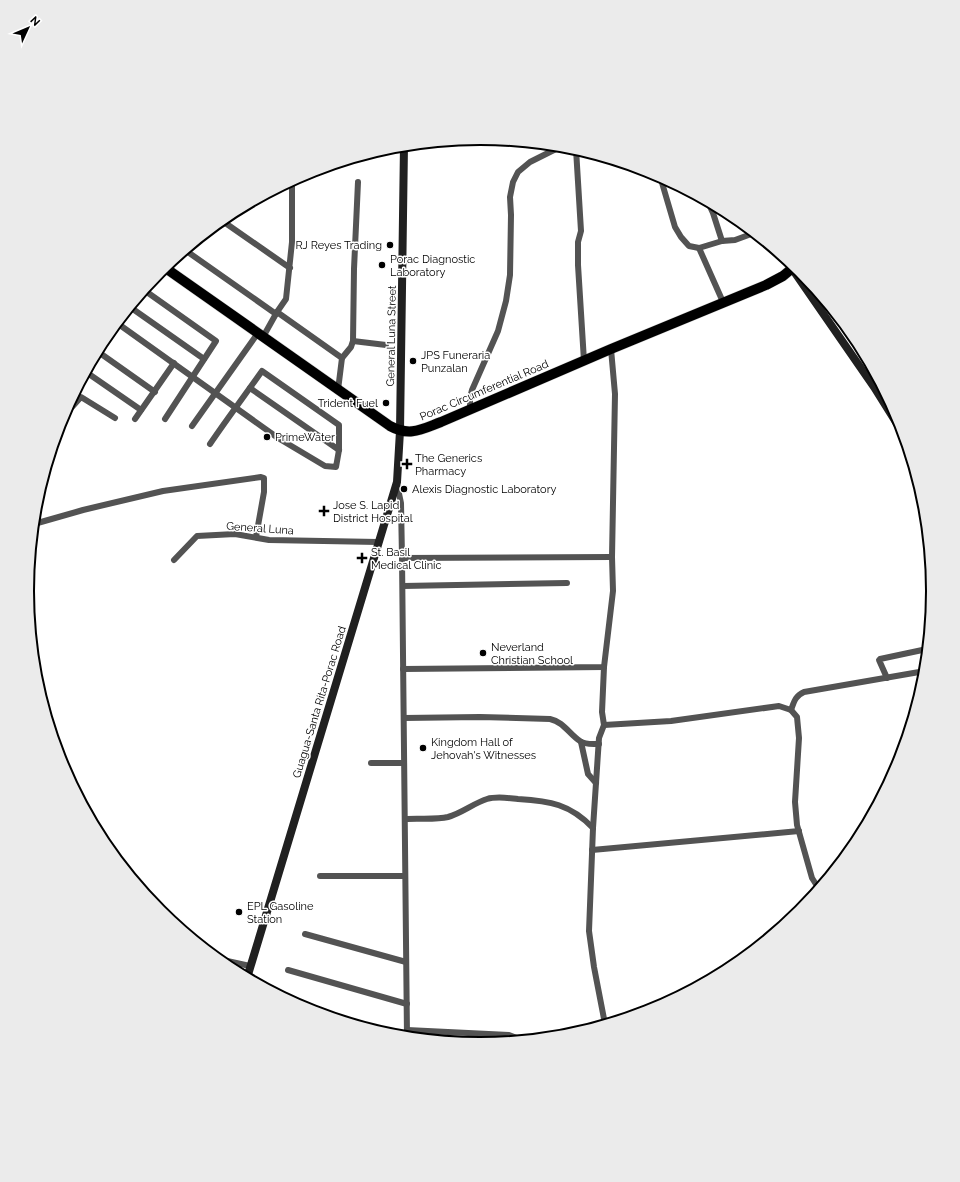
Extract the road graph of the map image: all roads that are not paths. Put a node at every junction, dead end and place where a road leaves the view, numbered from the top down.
1 (551, 151) edge
2 (404, 152) edge
3 (576, 156) edge
4 (358, 182) dead end
5 (662, 184) edge
6 (292, 187) edge
7 (712, 210) edge
8 (227, 224) edge
9 (748, 234) edge
10 (722, 241) junction
11 (698, 248) junction
12 (189, 253) edge
13 (290, 268) junction
14 (789, 270) edge
15 (170, 271) edge
16 (808, 290) edge
17 (149, 293) edge
18 (723, 302) junction
19 (134, 310) edge
20 (276, 313) junction
21 (121, 326) edge
22 (260, 335) junction
23 (354, 341) junction
24 (386, 345) dead end
25 (611, 349) junction
26 (102, 355) edge
27 (342, 358) junction
28 (204, 359) junction
29 (584, 361) junction
30 (174, 363) junction
31 (90, 375) edge
32 (192, 376) junction
33 (250, 388) junction
34 (338, 390) junction
35 (155, 392) junction
36 (215, 393) junction
37 (77, 401) edge
38 (236, 408) junction
39 (886, 408) edge
40 (141, 410) junction
41 (470, 410) junction
42 (115, 418) dead end
43 (165, 418) dead end
44 (135, 419) dead end
45 (192, 426) dead end
46 (400, 431) junction
47 (210, 444) dead end
48 (339, 450) junction
49 (397, 482) junction
50 (40, 522) edge
51 (256, 537) junction
52 (378, 542) junction
53 (612, 557) junction
54 (402, 558) junction
55 (174, 560) dead end
56 (567, 583) dead end
57 (403, 586) junction
58 (922, 650) edge
59 (604, 667) junction
60 (403, 669) junction
61 (918, 672) edge
62 (887, 678) junction
63 (791, 710) junction
64 (404, 718) junction
65 (604, 725) junction
66 (581, 742) junction
67 (599, 744) junction
68 (371, 763) dead end
69 (404, 763) junction
70 (596, 783) junction
71 (405, 819) junction
72 (593, 828) junction
73 (799, 831) junction
74 (592, 850) junction
75 (320, 876) dead end
76 (405, 876) junction
77 (816, 884) edge
78 (304, 934) dead end
79 (232, 962) edge
80 (406, 962) junction
81 (250, 966) junction
82 (288, 970) dead end
83 (249, 972) edge
84 (407, 1004) junction
85 (604, 1019) edge
86 (407, 1030) edge
87 (434, 1034) edge
88 (511, 1036) edge

1 - 41 street
2 - 46 main road, General Luna Street
3 - 29 street
4 - 23 street
5 - 11 street
6 - 13 street
7 - 10 street
8 - 13 street
9 - 10 street
10 - 11 street
11 - 18 street
12 - 20 street
13 - 20 street
14 - 18 main road, Porac Circumferential Road
15 - 22 main road
16 - 39 main road
17 - 28 street
18 - 25 main road, Porac Circumferential Road
19 - 28 street
20 - 22 street
20 - 27 street
21 - 30 street
22 - 34 main road
22 - 36 street
23 - 24 street
23 - 27 street
25 - 29 main road, Porac Circumferential Road
25 - 53 street
26 - 35 street
27 - 34 street
28 - 32 street
29 - 41 main road, Porac Circumferential Road
30 - 32 street
30 - 35 street
31 - 40 street
32 - 36 street
32 - 43 street
33 - 38 street
33 - 48 street
33 - 48 street
34 - 46 main road
35 - 40 street
36 - 38 street
36 - 45 street
37 - 42 street
38 - 47 street
38 - 48 street
40 - 44 street
41 - 46 main road, Porac Circumferential Road
46 - 49 main road, Guagua-Santa Rita-Porac Road
49 - 52 main road, Guagua-Santa Rita-Porac Road
49 - 54 street
50 - 51 street
51 - 52 street, General Luna
51 - 55 street, General Luna
52 - 81 main road, Guagua-Santa Rita-Porac Road
53 - 54 street
53 - 59 street
54 - 57 street
56 - 57 street
57 - 60 street
58 - 62 street
59 - 60 street
59 - 65 street
60 - 64 street
61 - 62 street
62 - 63 street
63 - 65 street
63 - 73 street
64 - 66 street
64 - 69 street
65 - 67 street
66 - 67 street
66 - 70 street
67 - 70 street
68 - 69 street
69 - 71 street
70 - 72 street
71 - 72 street
71 - 76 street
72 - 74 street
73 - 74 street
73 - 77 street
74 - 85 street
75 - 76 street
76 - 80 street
78 - 80 street
79 - 81 street
80 - 84 street
81 - 83 main road, Guagua-Santa Rita-Porac Road
82 - 84 street
84 - 86 street
87 - 88 street

